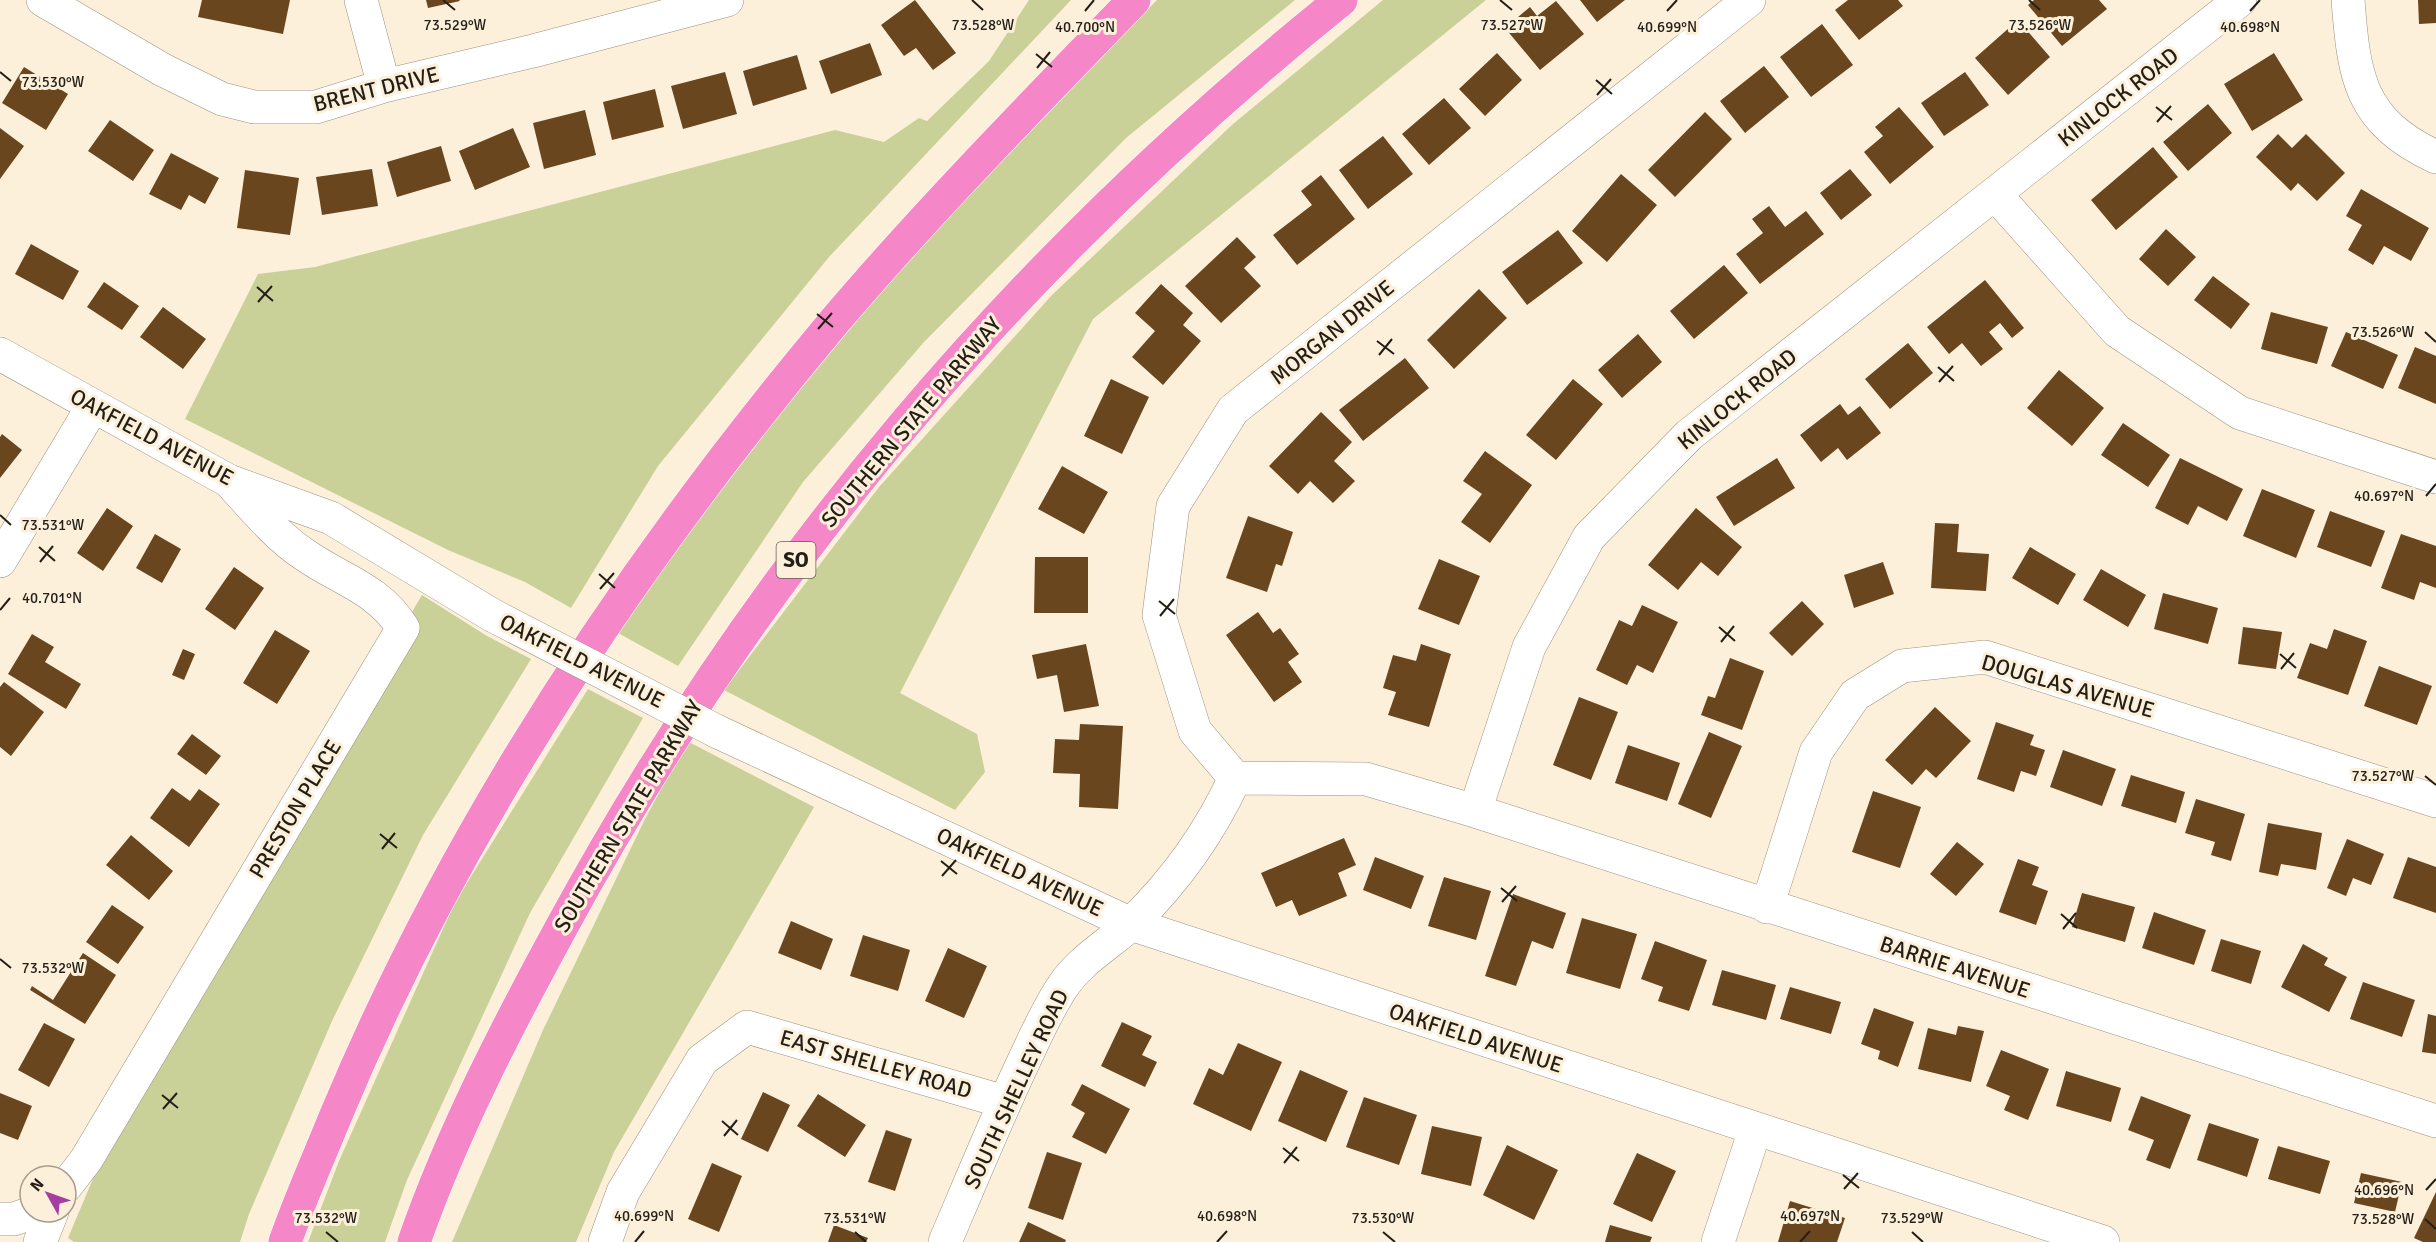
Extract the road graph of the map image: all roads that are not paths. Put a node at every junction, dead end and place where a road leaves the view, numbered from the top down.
1 (43, 0) edge
2 (361, 0) edge
3 (727, 0) edge
4 (1134, 0) edge
5 (1341, 0) edge
6 (1749, 0) edge
7 (2240, 0) edge
8 (2348, 0) edge
9 (680, 6) edge
10 (384, 86) junction
11 (2436, 157) edge
12 (1995, 194) junction
13 (0, 354) edge
14 (93, 406) junction
15 (2436, 477) edge
16 (229, 481) junction
17 (0, 561) edge
18 (1235, 778) junction
19 (2436, 801) edge
20 (1475, 811) junction
21 (1767, 907) junction
22 (1131, 924) junction
23 (1005, 1102) junction
24 (2436, 1121) edge
25 (1755, 1130) junction
26 (78, 1170) edge
27 (18, 1218) edge
28 (0, 1220) edge
29 (47, 1224) edge
30 (40, 1242) edge
31 (285, 1242) edge
32 (414, 1242) edge
33 (605, 1242) edge
34 (945, 1242) edge
35 (1718, 1242) edge
36 (2103, 1242) edge

1 - 10 street, BRENT DRIVE
2 - 10 street
3 - 9 street, BRENT DRIVE
4 - 31 highway
5 - 32 highway, SOUTHERN STATE PARKWAY / SO
6 - 18 street, MORGAN DRIVE
7 - 12 street, KINLOCK ROAD
8 - 11 street
9 - 10 street, BRENT DRIVE
12 - 15 street
12 - 20 street, KINLOCK ROAD
13 - 14 street, OAKFIELD AVENUE
14 - 16 street, OAKFIELD AVENUE
14 - 17 street
16 - 22 street, OAKFIELD AVENUE, bridge
16 - 26 street, PRESTON PLACE
18 - 20 street
18 - 22 street
19 - 21 street, DOUGLAS AVENUE
20 - 21 street, BARRIE AVENUE
21 - 24 street, BARRIE AVENUE
22 - 23 street, SOUTH SHELLEY ROAD
22 - 25 street, OAKFIELD AVENUE
23 - 33 street, EAST SHELLEY ROAD
23 - 34 street, SOUTH SHELLEY ROAD
25 - 35 street
25 - 36 street, OAKFIELD AVENUE
27 - 28 street
29 - 30 street

